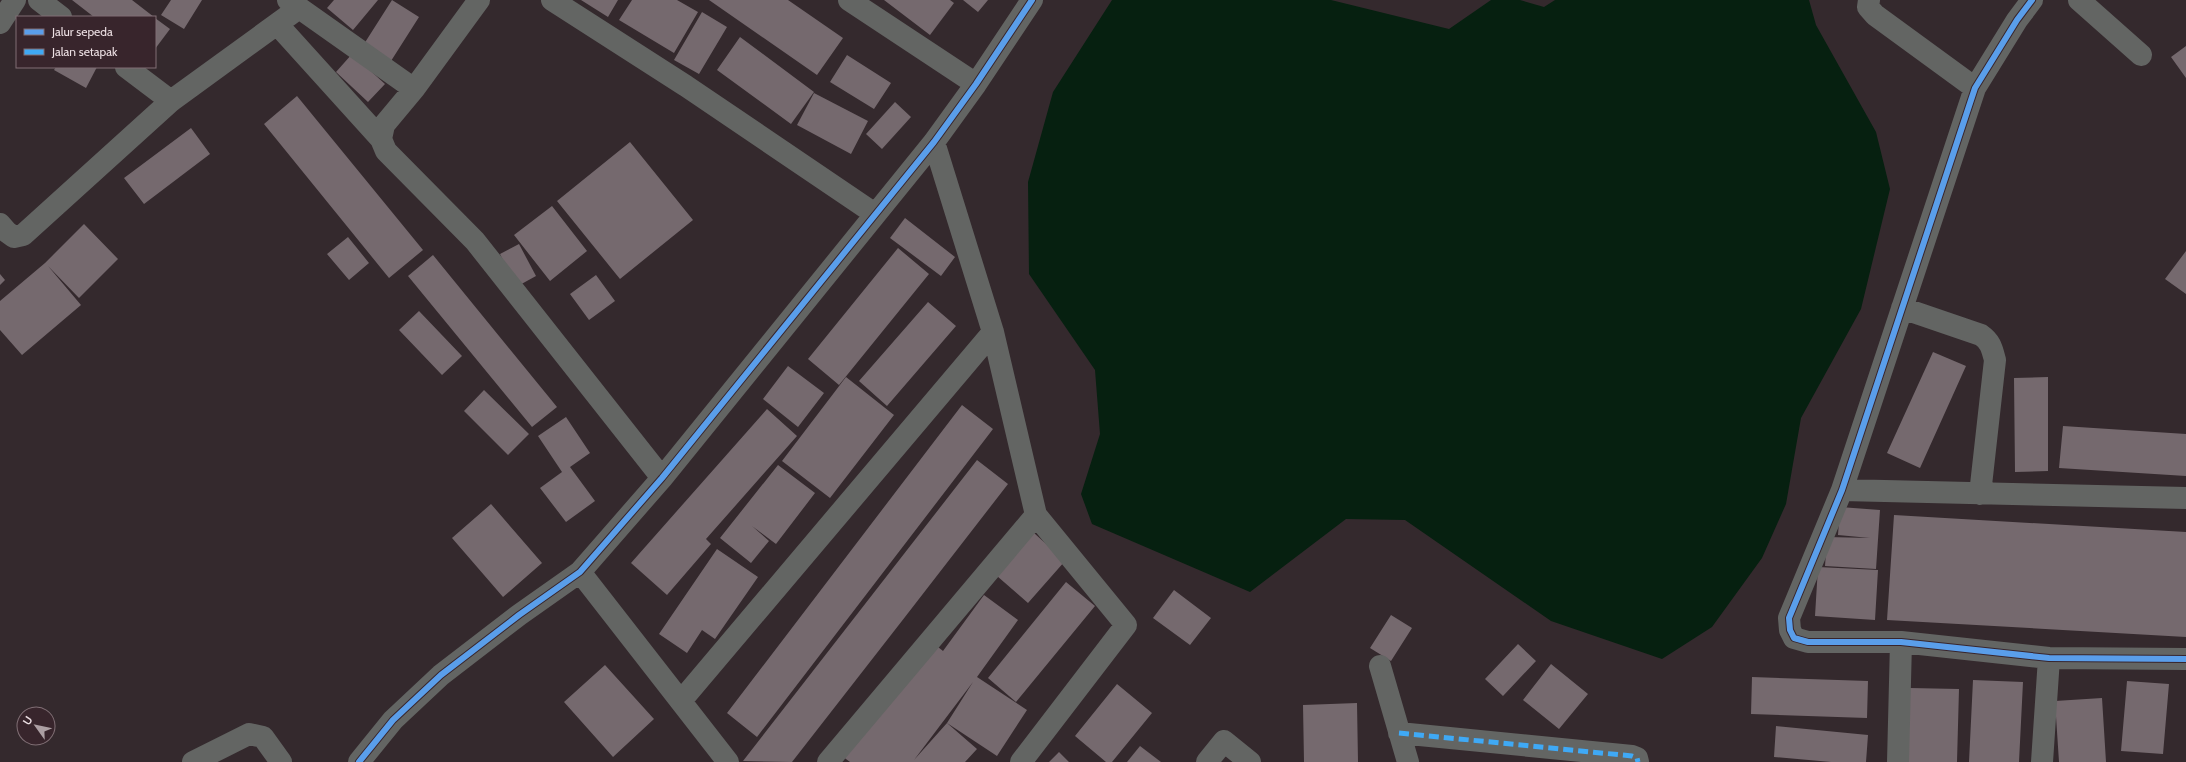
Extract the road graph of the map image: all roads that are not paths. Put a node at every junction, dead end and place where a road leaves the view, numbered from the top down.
1 (16, 0) edge
2 (39, 0) edge
3 (479, 0) edge
4 (552, 0) edge
5 (849, 0) edge
6 (1032, 0) edge
7 (1869, 0) edge
8 (2032, 0) edge
9 (2079, 0) edge
10 (294, 4) edge
11 (60, 16) edge
12 (0, 23) edge
13 (277, 24) junction
14 (2141, 55) dead end
15 (127, 68) edge
16 (976, 84) junction
17 (1975, 88) junction
18 (414, 90) junction
19 (171, 101) junction
20 (381, 139) junction
21 (934, 142) junction
22 (875, 214) junction
23 (0, 224) edge
24 (1902, 308) junction
25 (993, 332) junction
26 (662, 478) junction
27 (1842, 490) junction
28 (1980, 494) junction
29 (2186, 498) edge
30 (1036, 515) junction
31 (580, 572) junction
32 (1901, 642) junction
33 (2049, 658) junction
34 (2186, 659) edge
35 (1380, 666) dead end
36 (681, 701) junction
37 (1399, 734) junction
38 (193, 762) edge
39 (281, 762) edge
40 (359, 762) edge
41 (728, 762) edge
42 (828, 762) edge
43 (1021, 762) edge
44 (1207, 762) edge
45 (1250, 762) edge
46 (1408, 762) edge
47 (1638, 762) edge
48 (1898, 762) edge
49 (2042, 762) edge

1 - 12 street
2 - 11 street
3 - 18 street
4 - 22 street
5 - 16 street
6 - 16 street
7 - 17 street
8 - 17 street
9 - 14 street
10 - 13 street
10 - 18 street
13 - 19 street
13 - 20 street
15 - 19 street
16 - 21 street
17 - 24 street
18 - 20 street
19 - 23 street
20 - 26 street
21 - 22 street
21 - 25 street
22 - 26 street
24 - 27 street
24 - 28 street
25 - 30 street
25 - 36 street
26 - 31 street
27 - 28 street
27 - 32 street
28 - 29 street
30 - 42 street
30 - 43 street
31 - 36 street
31 - 40 street
32 - 33 street
32 - 48 street
33 - 34 street
33 - 49 street
35 - 37 street
36 - 41 street
37 - 46 street
37 - 47 street
38 - 39 street
44 - 45 street

